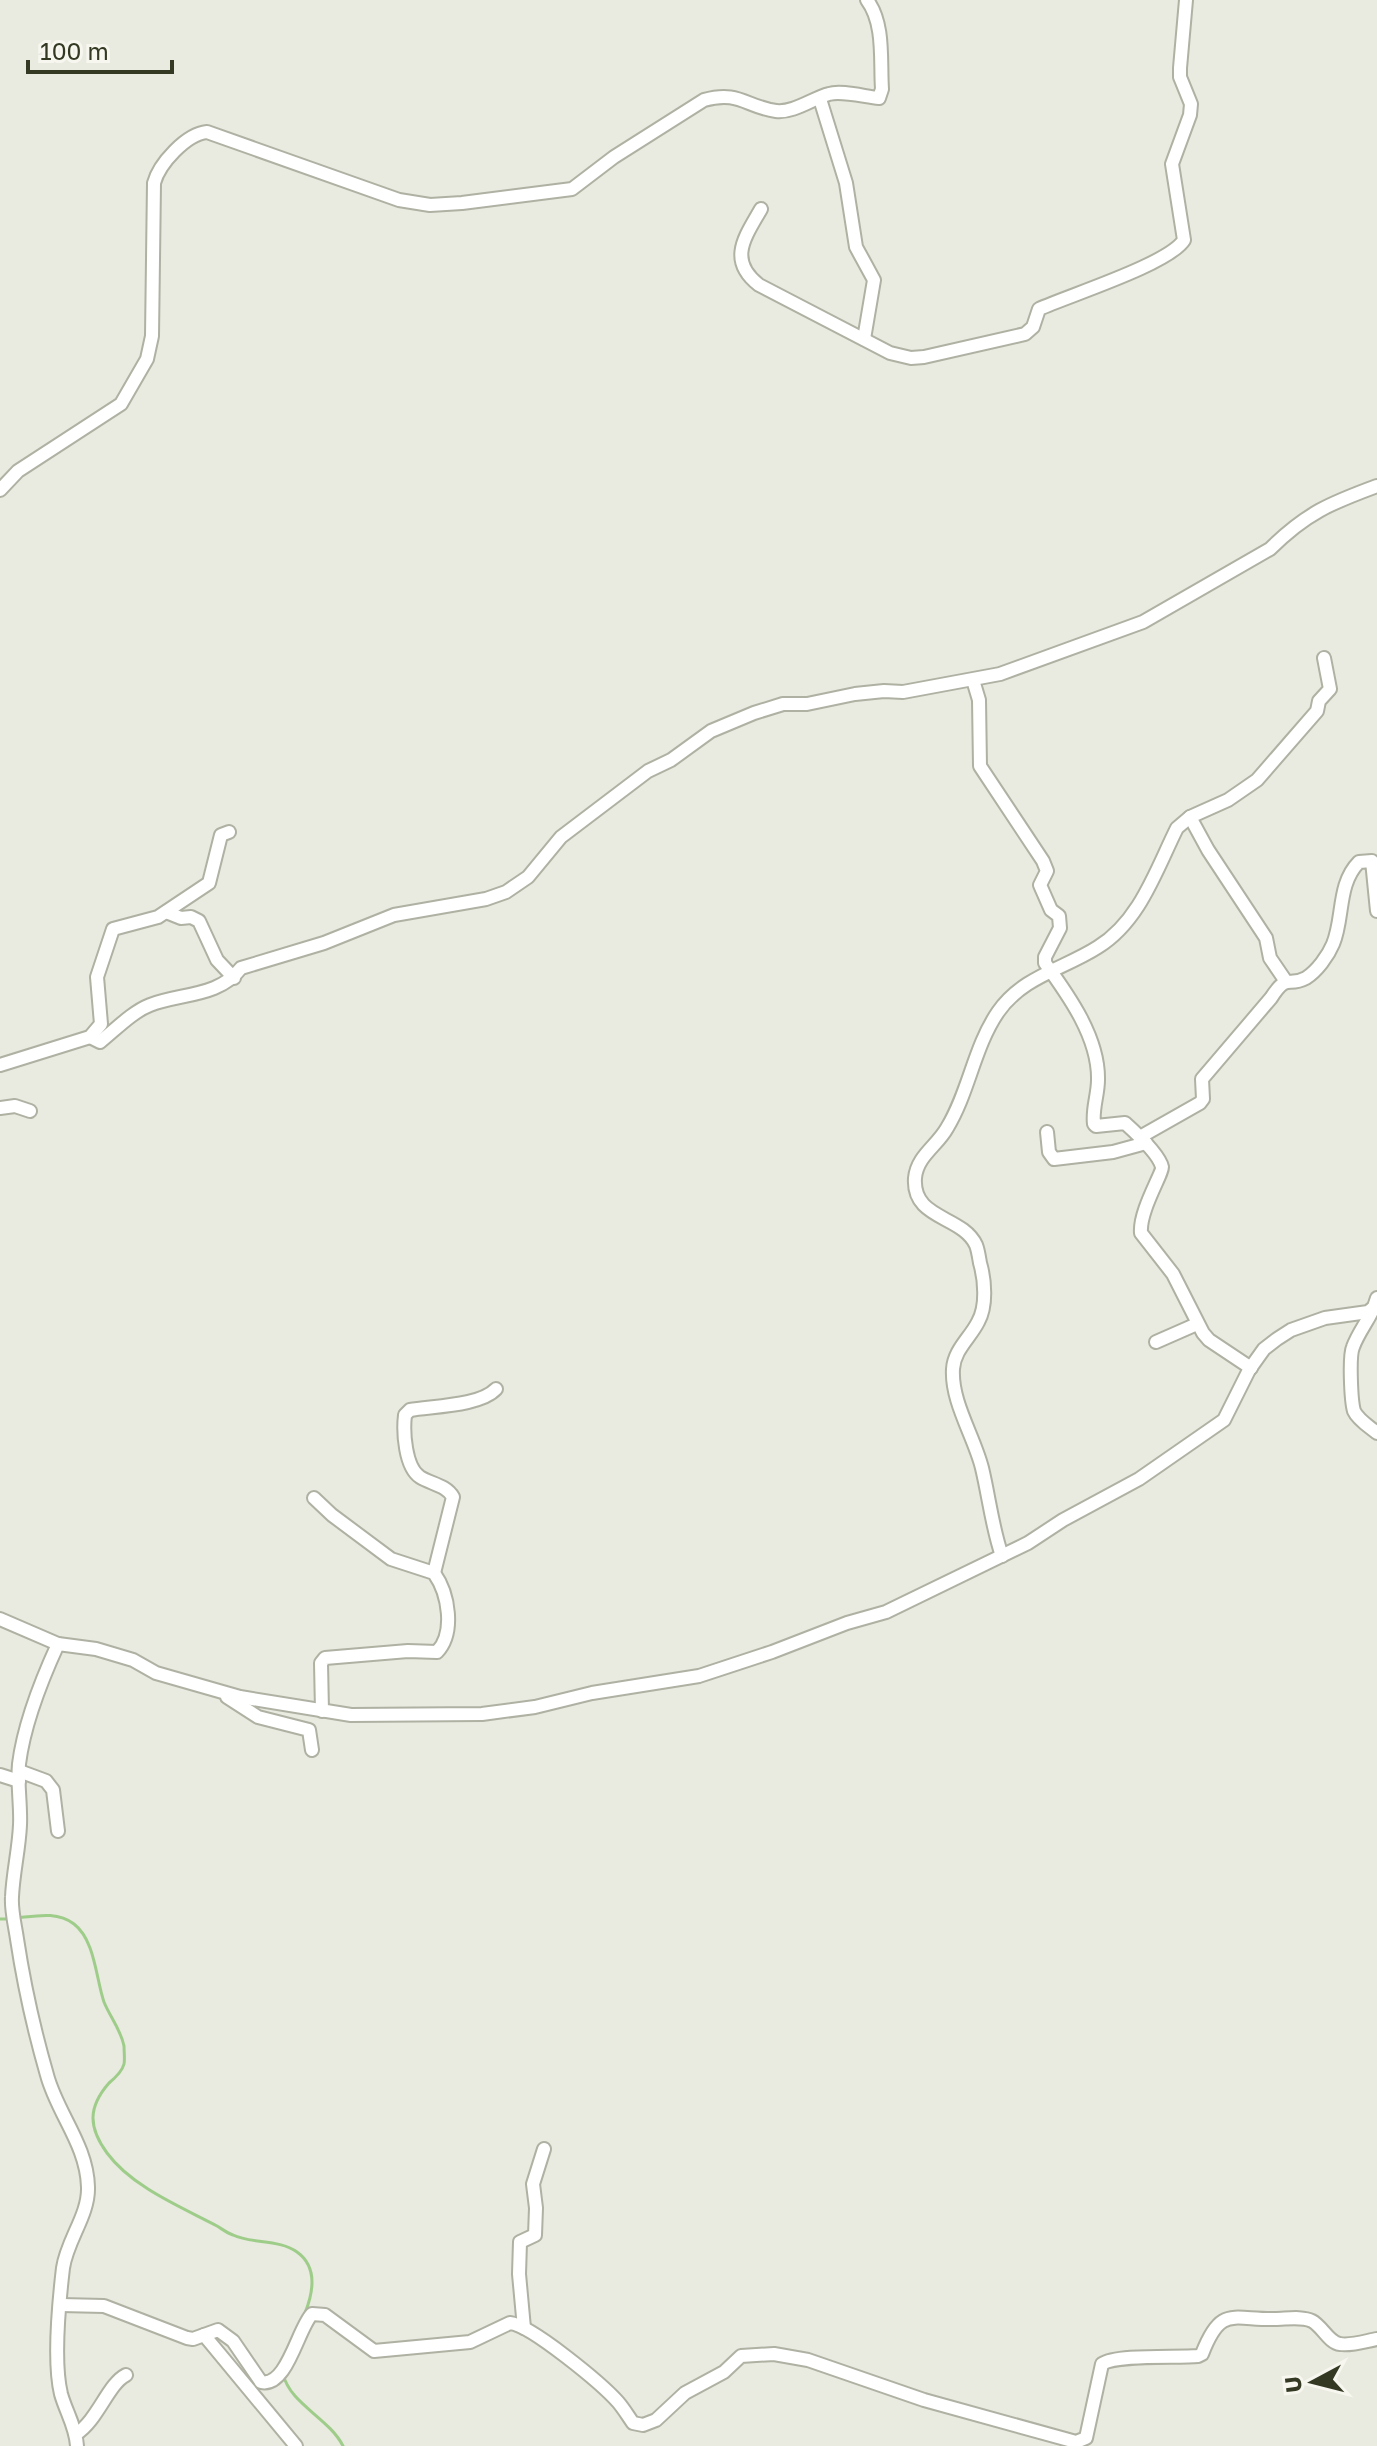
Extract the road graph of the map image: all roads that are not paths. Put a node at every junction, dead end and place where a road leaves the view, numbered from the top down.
1 (867, 0) edge
2 (1186, 0) edge
3 (820, 99) junction
4 (761, 209) dead end
5 (864, 339) junction
6 (1377, 486) edge
7 (0, 490) edge
8 (1324, 658) dead end
9 (973, 680) junction
10 (1190, 817) junction
11 (229, 832) dead end
12 (1377, 911) edge
13 (166, 912) junction
14 (1051, 970) junction
15 (234, 978) junction
16 (1285, 980) junction
17 (90, 1037) junction
18 (0, 1065) edge
19 (0, 1108) edge
20 (30, 1111) dead end
21 (1047, 1132) dead end
22 (1143, 1140) junction
23 (1376, 1302) edge
24 (1197, 1324) junction
25 (1156, 1342) dead end
26 (1251, 1368) junction
27 (496, 1389) dead end
28 (1377, 1433) edge
29 (314, 1498) dead end
30 (1002, 1556) junction
31 (434, 1573) junction
32 (0, 1619) edge
33 (58, 1644) junction
34 (222, 1691) junction
35 (322, 1711) junction
36 (312, 1750) dead end
37 (0, 1775) edge
38 (19, 1776) junction
39 (58, 1831) dead end
40 (6, 1899) edge
41 (544, 2149) dead end
42 (61, 2305) junction
43 (524, 2328) junction
44 (204, 2335) junction
45 (1377, 2339) edge
46 (126, 2375) dead end
47 (77, 2440) edge
48 (296, 2446) edge

1 - 3 street
2 - 5 street
3 - 5 street
3 - 7 street
4 - 5 street
6 - 9 street
8 - 10 street
9 - 14 street
9 - 15 street
10 - 14 street
10 - 16 street
11 - 13 street
12 - 16 street
13 - 15 street
13 - 17 street
14 - 22 street
14 - 30 street
15 - 17 street
16 - 22 street
17 - 18 street
19 - 20 street
21 - 22 street
22 - 24 street
23 - 26 street
23 - 28 street
24 - 25 street
24 - 26 street
26 - 30 street
27 - 31 street
29 - 31 street
30 - 35 street
31 - 35 street
32 - 33 street
33 - 34 street
33 - 38 street
34 - 35 street
34 - 36 street
37 - 38 street
38 - 39 street
38 - 40 street
40 - 42 street
41 - 43 street
42 - 44 street
42 - 47 street
43 - 44 street
43 - 45 street
44 - 48 street
46 - 47 street

